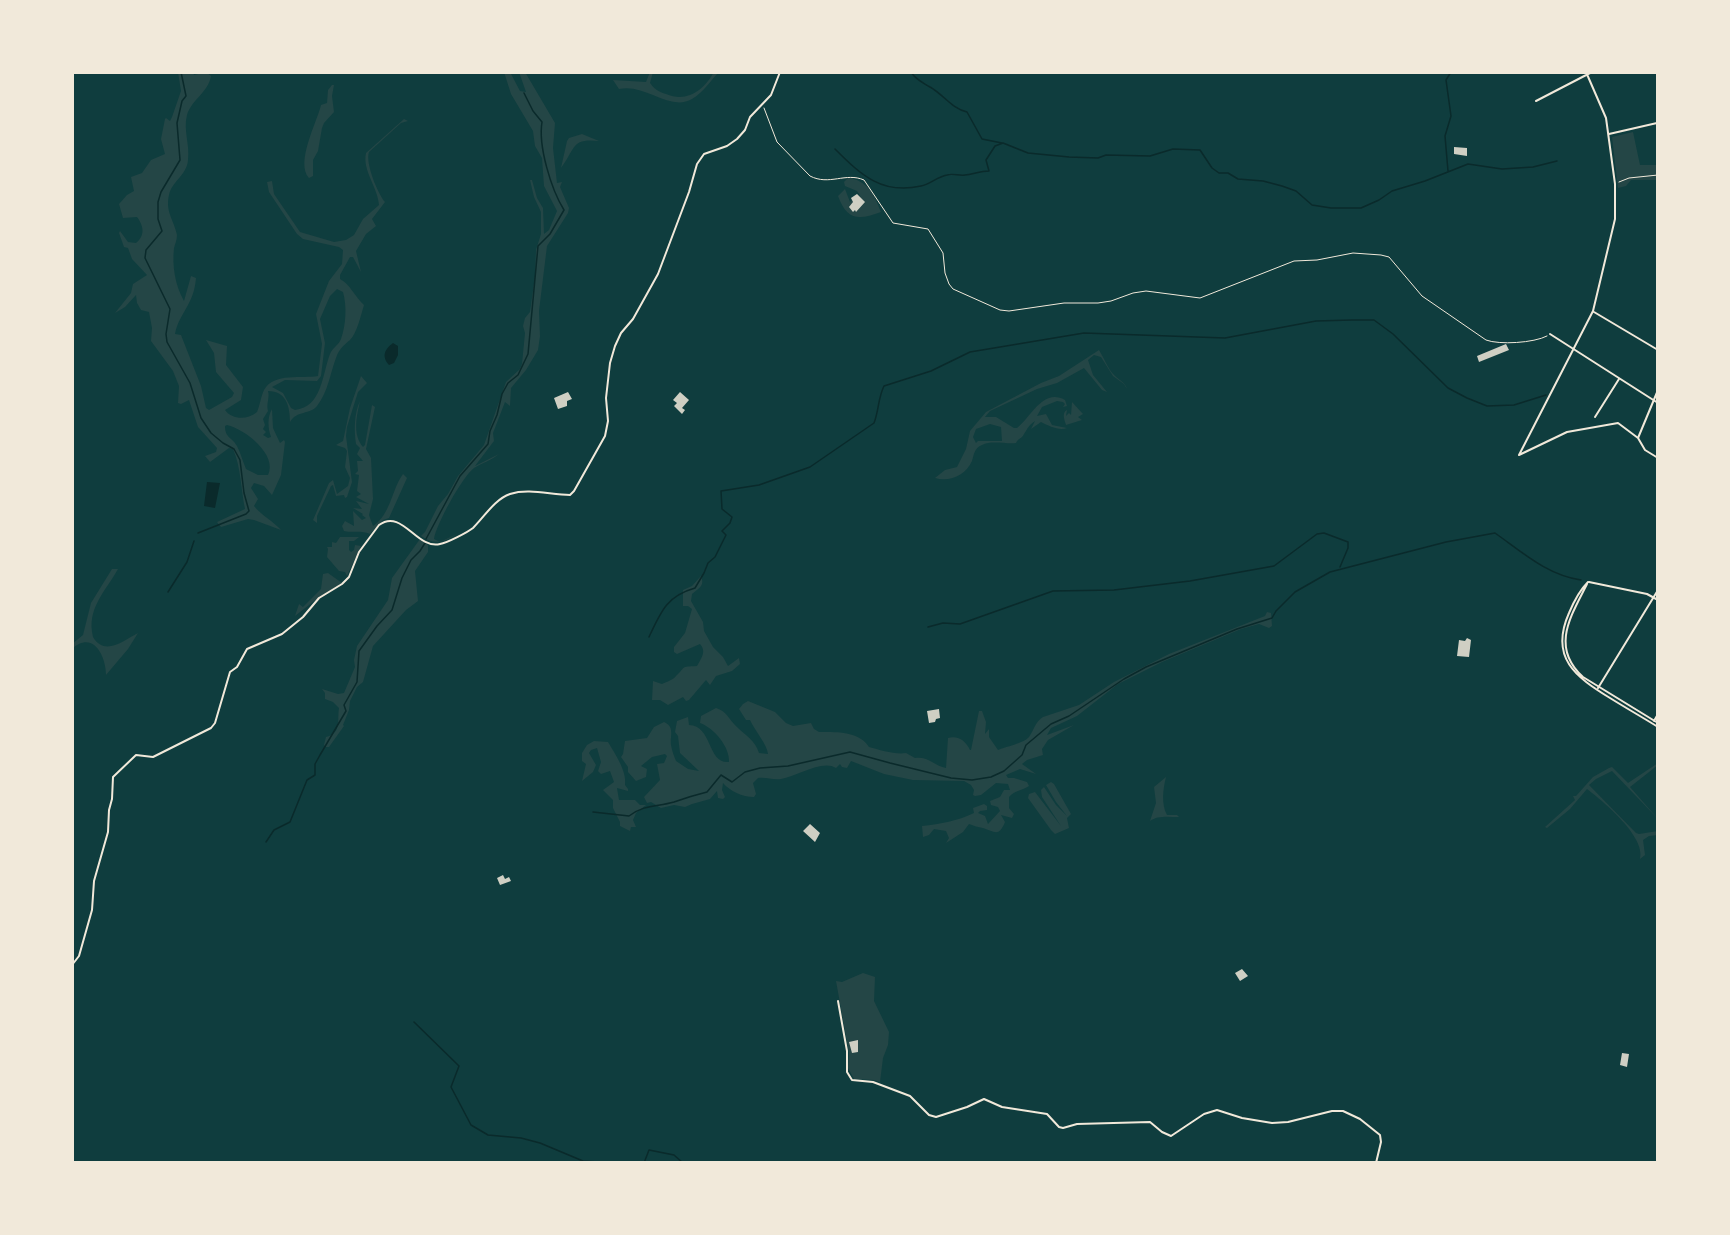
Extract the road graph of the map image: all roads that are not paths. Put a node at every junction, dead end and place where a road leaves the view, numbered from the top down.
1 (780, 72) edge
2 (1592, 72) edge
3 (1587, 73) edge
4 (1536, 101) dead end
5 (1657, 123) edge
6 (1609, 134) junction
7 (1593, 311) junction
8 (1550, 334) road end
9 (1575, 349) junction
10 (1658, 351) edge
11 (1619, 379) junction
12 (1658, 390) edge
13 (1653, 400) junction
14 (1658, 403) edge
15 (1595, 417) dead end
16 (1638, 438) junction
17 (1658, 458) edge
18 (1658, 590) edge
19 (1654, 597) junction
20 (1658, 600) edge
21 (1598, 689) junction
22 (1658, 714) edge
23 (1653, 722) junction
24 (1658, 725) edge
25 (72, 965) edge
26 (838, 1001) dead end
27 (1376, 1163) edge

1 - 25 street
2 - 3 street
3 - 4 street
3 - 6 street
5 - 6 street
6 - 7 street
7 - 9 street
7 - 10 street
8 - 9 street
9 - 11 street
9 - 16 street
11 - 13 street
11 - 15 street
12 - 13 street
13 - 14 street
13 - 16 street
16 - 17 street
18 - 19 street
19 - 20 street
19 - 21 street
19 - 21 street
21 - 23 street
22 - 23 street
23 - 24 street
26 - 27 street

